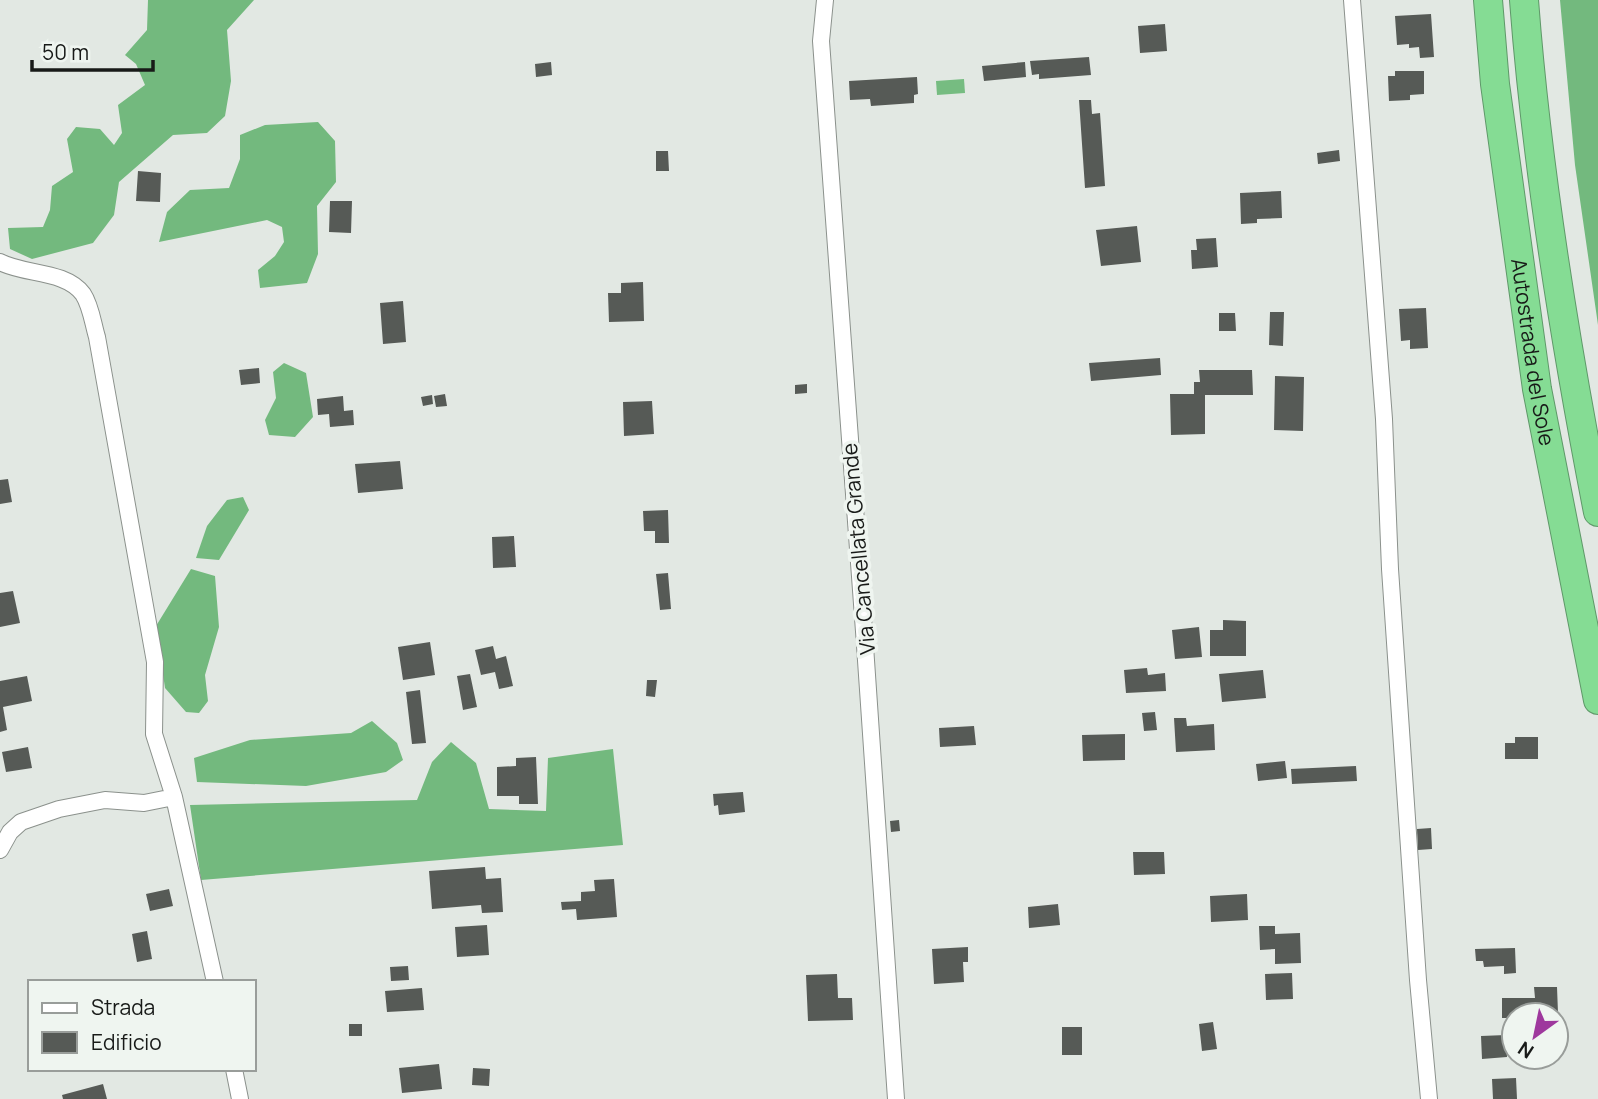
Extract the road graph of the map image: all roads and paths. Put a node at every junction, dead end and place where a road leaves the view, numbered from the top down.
1 (825, 0) edge
2 (1352, 0) edge
3 (1488, 0) edge
4 (1524, 0) edge
5 (0, 262) edge
6 (1598, 512) edge
7 (1598, 700) edge
8 (174, 797) junction
9 (0, 850) edge
10 (215, 980) edge
11 (234, 1071) edge
12 (240, 1099) edge
13 (896, 1099) edge
14 (1429, 1099) edge

1 - 13 street, Via Cancellata Grande
2 - 14 street
3 - 7 highway, Autostrada del Sole
4 - 6 highway, Autostrada del Sole
5 - 8 street
8 - 9 street
8 - 10 street
11 - 12 street

